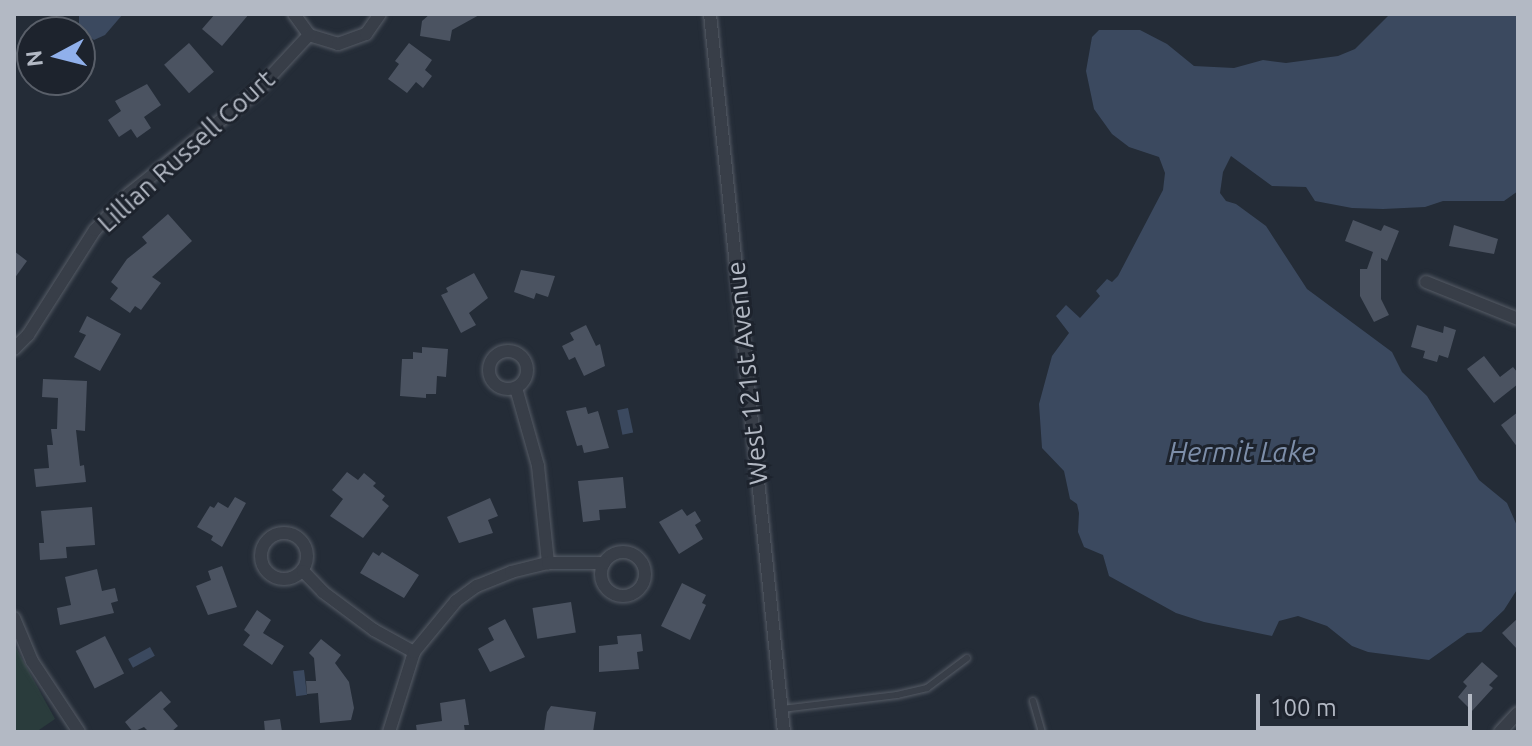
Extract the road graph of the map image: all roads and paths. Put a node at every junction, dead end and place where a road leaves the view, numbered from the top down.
1 (294, 14) edge
2 (380, 14) edge
3 (710, 14) edge
4 (309, 35) junction
5 (1426, 282) dead end
6 (1518, 319) edge
7 (14, 349) edge
8 (516, 388) dead end
9 (548, 563) junction
10 (604, 563) dead end
11 (303, 571) dead end
12 (14, 618) edge
13 (414, 652) junction
14 (967, 658) dead end
15 (1033, 701) dead end
16 (782, 709) junction
17 (1518, 713) edge
18 (79, 732) edge
19 (389, 732) edge
20 (784, 732) edge
21 (1042, 732) edge
22 (1500, 732) edge

1 - 4 street
2 - 4 street
3 - 16 street, West 121st Avenue
4 - 7 street, Lillian Russell Court
5 - 6 street
8 - 9 street
9 - 10 street
9 - 13 street
11 - 13 street
12 - 18 street
13 - 19 street
14 - 16 lane
15 - 21 lane
16 - 20 street, West 121st Avenue
17 - 22 street

